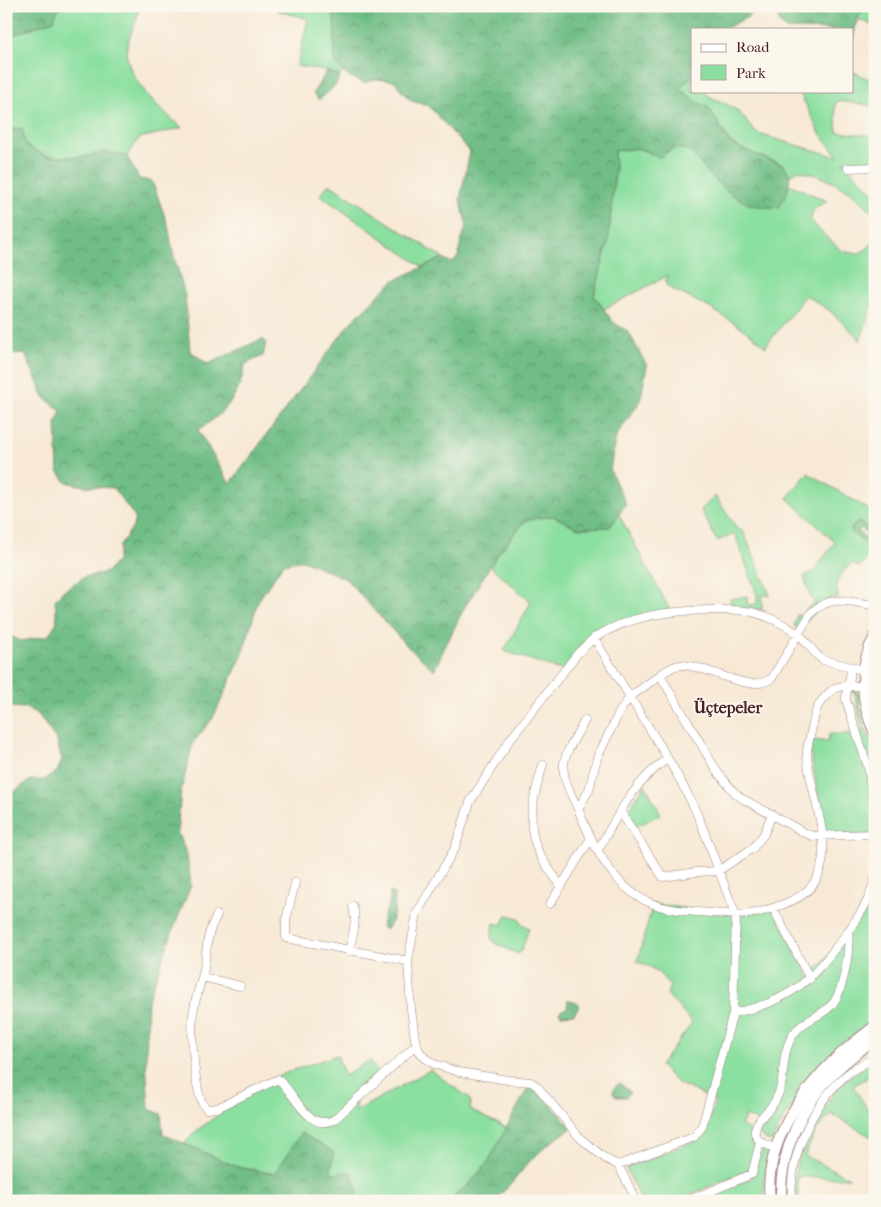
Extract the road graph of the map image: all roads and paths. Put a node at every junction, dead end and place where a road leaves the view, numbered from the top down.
1 (875, 167) edge
2 (848, 168) dead end
3 (875, 605) edge
4 (798, 634) junction
5 (875, 636) edge
6 (594, 638) junction
7 (850, 667) junction
8 (875, 671) edge
9 (864, 672) junction
10 (660, 675) junction
11 (848, 685) junction
12 (863, 687) junction
13 (875, 689) edge
14 (630, 697) junction
15 (585, 720) dead end
16 (875, 733) edge
17 (667, 759) junction
18 (544, 765) dead end
19 (578, 810) junction
20 (875, 810) edge
21 (620, 811) junction
22 (772, 814) junction
23 (875, 834) edge
24 (823, 836) junction
25 (591, 838) junction
26 (598, 850) junction
27 (718, 871) junction
28 (875, 877) edge
29 (295, 882) dead end
30 (561, 886) junction
31 (550, 904) dead end
32 (353, 906) dead end
33 (773, 908) junction
34 (217, 915) dead end
35 (736, 915) junction
36 (848, 932) junction
37 (349, 951) junction
38 (408, 961) junction
39 (202, 978) junction
40 (810, 978) junction
41 (240, 986) dead end
42 (733, 1013) junction
43 (875, 1026) edge
44 (875, 1039) edge
45 (417, 1044) junction
46 (875, 1058) edge
47 (760, 1142) junction
48 (775, 1148) junction
49 (618, 1165) junction
50 (637, 1201) edge
51 (687, 1201) edge
52 (770, 1201) edge
53 (781, 1201) edge
54 (792, 1201) edge

1 - 2 street
3 - 4 street
4 - 6 street
4 - 7 street
4 - 10 street
5 - 9 main road
6 - 14 street
6 - 38 street
7 - 9 street
7 - 11 street
8 - 9 main road
9 - 12 main road
10 - 14 street
10 - 22 street
11 - 12 street
11 - 20 street
11 - 24 street
12 - 13 main road
12 - 16 main road
14 - 17 street
14 - 19 street
15 - 19 street
17 - 21 street
17 - 27 street
18 - 30 street
19 - 25 street
21 - 26 street
21 - 27 street
22 - 24 street
22 - 27 street
23 - 24 street
24 - 33 street
25 - 26 street
25 - 30 street
26 - 35 street
27 - 35 street
28 - 36 street
29 - 37 street
30 - 31 street
32 - 37 street
33 - 35 street
33 - 40 street
34 - 39 street
35 - 42 street
36 - 40 street
36 - 47 street
37 - 38 street
38 - 45 street
39 - 41 street
39 - 45 street
40 - 42 street
42 - 49 street
43 - 48 main road
44 - 53 main road
45 - 49 street
46 - 54 street
47 - 48 street
47 - 51 street
48 - 52 main road
49 - 50 street

